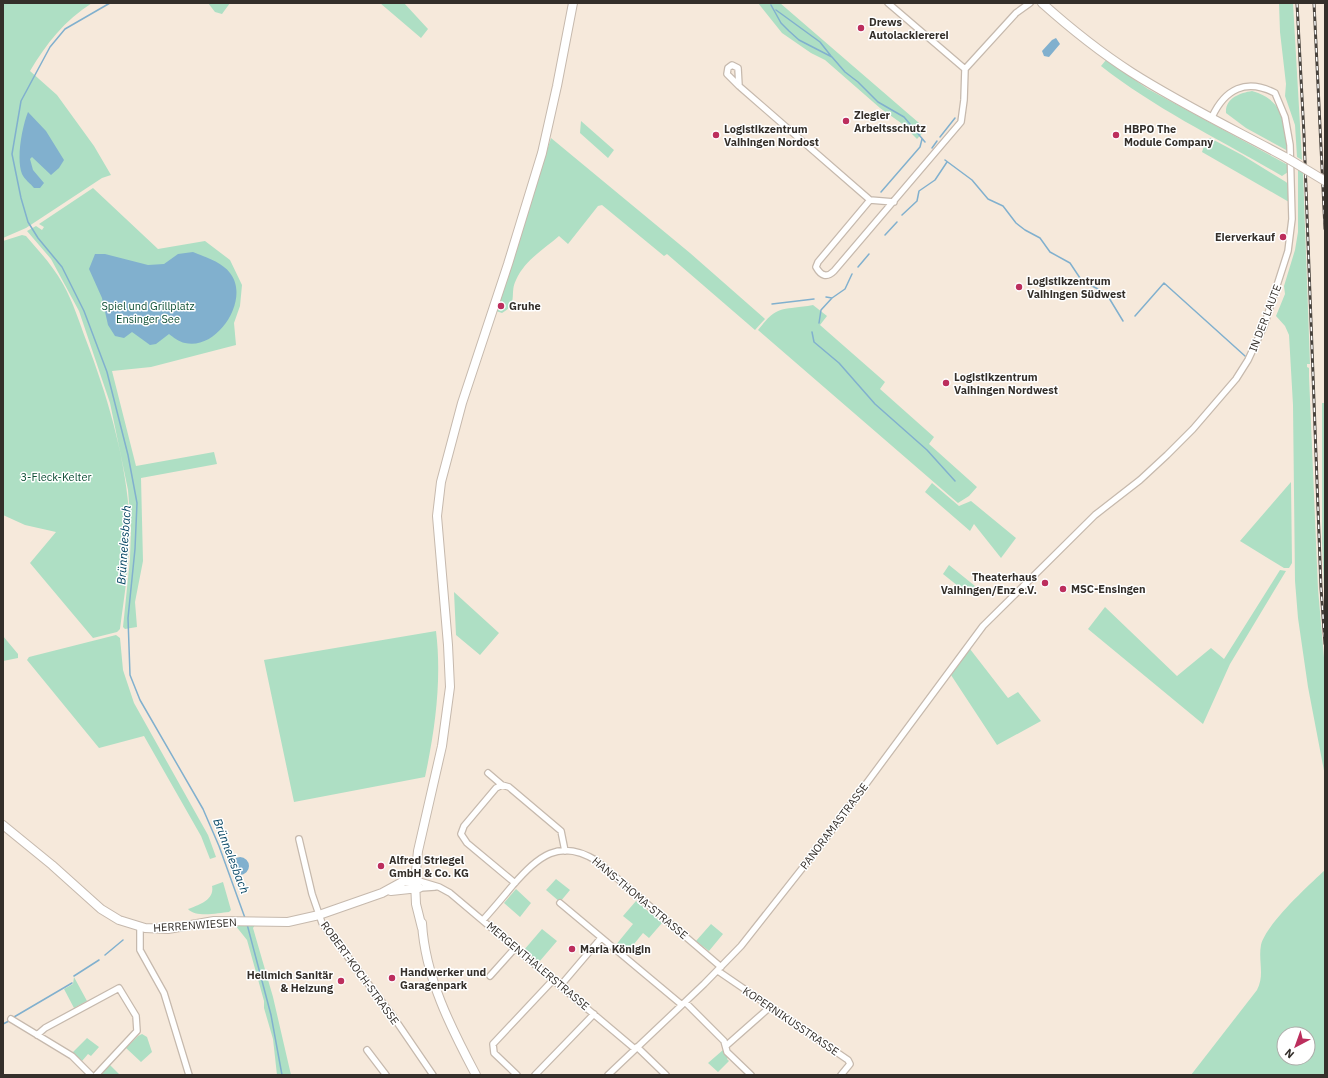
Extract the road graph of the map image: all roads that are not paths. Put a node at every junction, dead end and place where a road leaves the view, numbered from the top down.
1 (573, 3) edge
2 (888, 3) edge
3 (1020, 3) edge
4 (1030, 3) edge
5 (1042, 3) edge
6 (1016, 13) junction
7 (965, 69) junction
8 (739, 86) dead end
9 (1212, 117) junction
10 (1325, 181) edge
11 (870, 200) junction
12 (894, 202) junction
13 (1045, 564) joint
14 (488, 773) dead end
15 (502, 785) junction
16 (3, 825) edge
17 (299, 839) dead end
18 (565, 850) junction
19 (515, 883) junction
20 (417, 885) junction
21 (560, 903) dead end
22 (319, 915) junction
23 (483, 920) junction
24 (140, 927) junction
25 (601, 938) junction
26 (516, 947) junction
27 (720, 969) junction
28 (490, 976) dead end
29 (554, 979) junction
30 (561, 985) junction
31 (683, 1004) junction
32 (770, 1007) junction
33 (594, 1014) junction
34 (11, 1019) dead end
35 (37, 1035) junction
36 (726, 1045) junction
37 (636, 1048) junction
38 (367, 1050) dead end
39 (91, 1075) edge
40 (96, 1075) edge
41 (189, 1075) edge
42 (386, 1075) edge
43 (433, 1075) edge
44 (476, 1075) edge
45 (517, 1075) edge
46 (535, 1075) edge
47 (608, 1075) edge
48 (666, 1075) edge
49 (751, 1075) edge
50 (841, 1075) edge

1 - 20 main road
2 - 7 street
3 - 6 street
4 - 6 street
5 - 9 main road
6 - 7 street
7 - 12 street
8 - 11 street
9 - 10 main road, bridge
9 - 13 street, IN DER LAUTE
11 - 12 street
11 - 12 street
13 - 27 street, PANORAMASTRASSE
14 - 15 street
15 - 18 street
15 - 19 street
16 - 24 main road, HERRENWIESEN
17 - 22 street, ROBERT-KOCH-STRASSE
18 - 19 street, HANS-THOMA-STRASSE
18 - 27 street, HANS-THOMA-STRASSE
19 - 23 street, HANS-THOMA-STRASSE
20 - 22 main road, HERRENWIESEN
20 - 23 street, MERGENTHALERSTRASSE
20 - 44 main road
21 - 25 street
22 - 24 main road, HERRENWIESEN
22 - 43 street, ROBERT-KOCH-STRASSE
23 - 26 street, MERGENTHALERSTRASSE
24 - 41 street
25 - 30 street
25 - 31 street
26 - 28 street
26 - 29 street, MERGENTHALERSTRASSE
27 - 31 street, PANORAMASTRASSE
27 - 32 street, KOPERNIKUSSTRASSE
29 - 30 street, MERGENTHALERSTRASSE
29 - 45 street
30 - 33 street, MERGENTHALERSTRASSE
31 - 36 street
31 - 37 street, PANORAMASTRASSE
32 - 36 street
32 - 50 street, KOPERNIKUSSTRASSE
33 - 37 street, MERGENTHALERSTRASSE
33 - 46 street
34 - 35 street
35 - 39 street
35 - 40 street
36 - 49 street
37 - 47 street, PANORAMASTRASSE
37 - 48 street, MERGENTHALERSTRASSE
38 - 42 street

